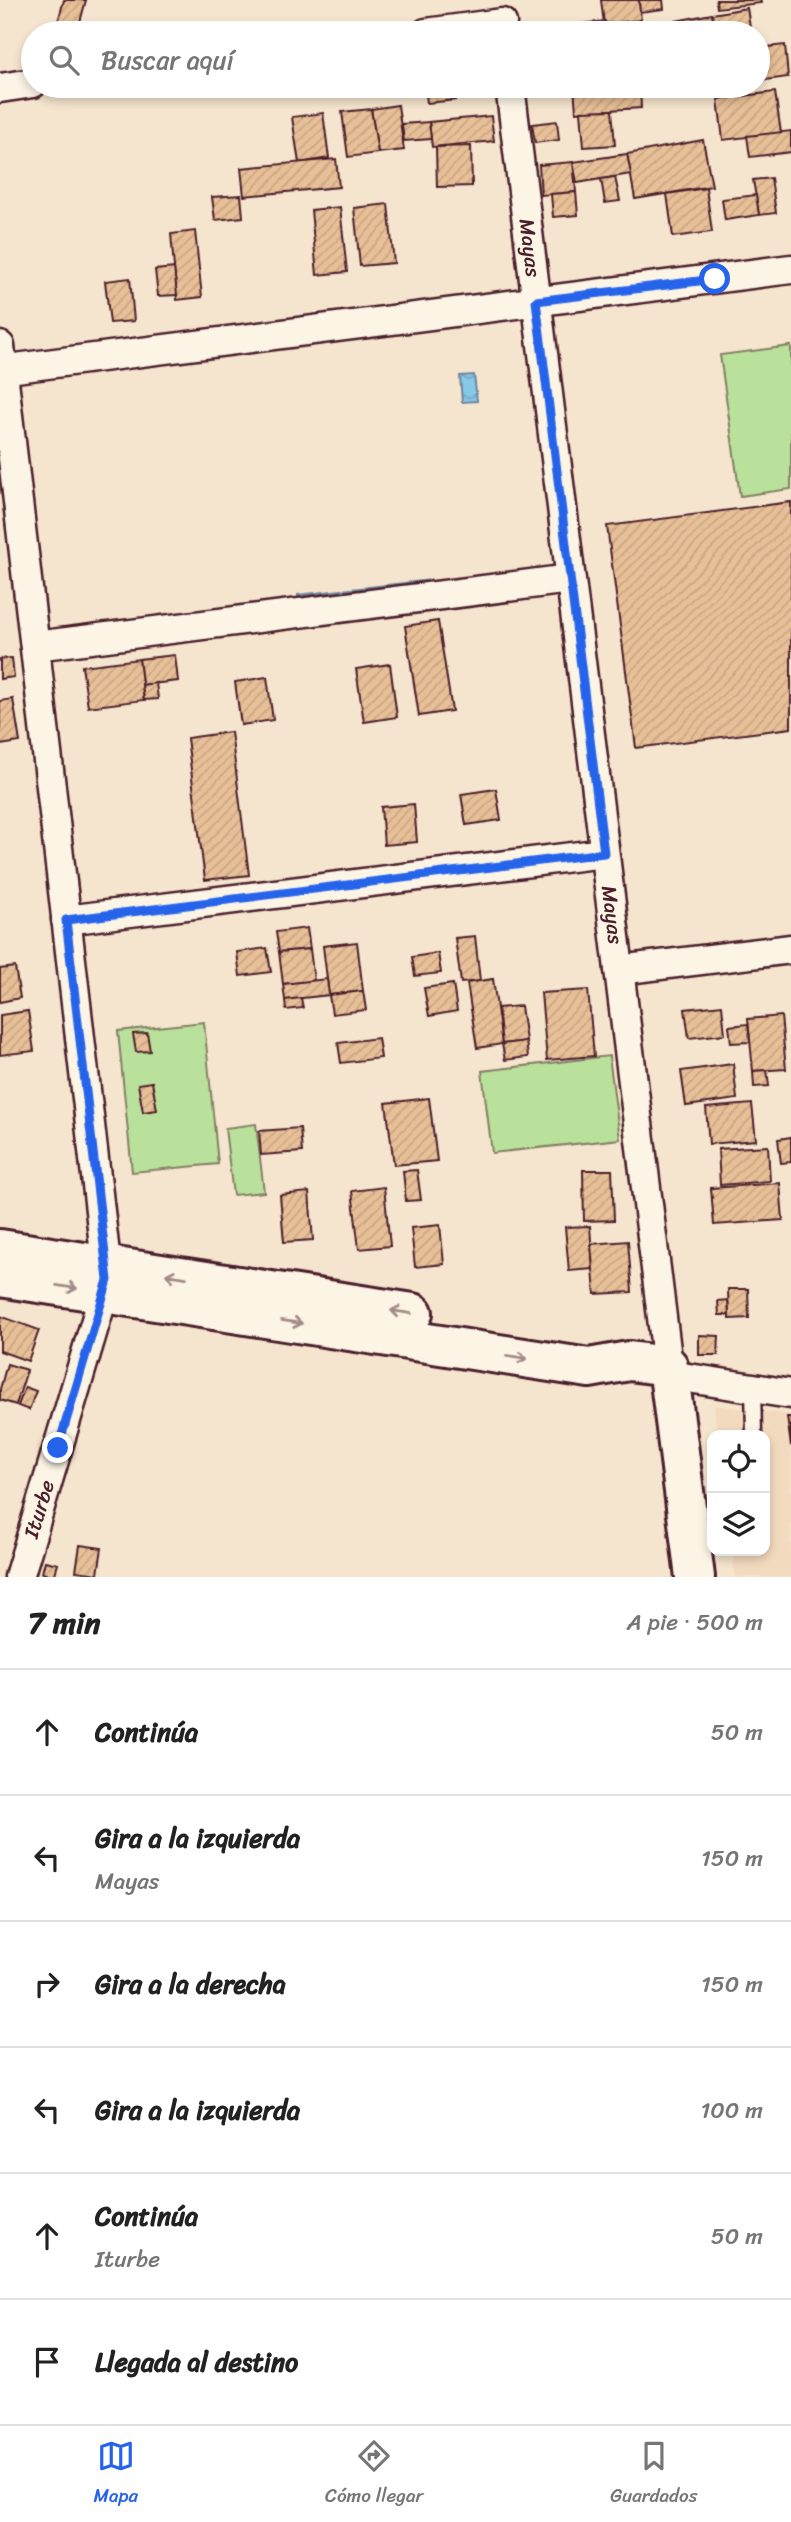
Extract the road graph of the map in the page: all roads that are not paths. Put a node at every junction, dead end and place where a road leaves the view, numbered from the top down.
1 (21, 85) edge
2 (0, 88) edge
3 (511, 98) edge
4 (791, 269) edge
5 (536, 301) junction
6 (1, 362) edge
7 (570, 579) junction
8 (35, 646) junction
9 (604, 853) junction
10 (66, 920) junction
11 (791, 949) edge
12 (619, 970) junction
13 (0, 1249) edge
14 (0, 1277) edge
15 (106, 1279) junction
16 (668, 1371) junction
17 (753, 1388) junction
18 (791, 1394) edge
19 (754, 1430) edge
20 (19, 1577) edge
21 (695, 1577) edge

1 - 2 street
3 - 5 street, Mayas
4 - 5 street
5 - 6 street
5 - 7 street, Mayas
6 - 8 street
7 - 8 street
7 - 9 street, Mayas
8 - 10 street
9 - 10 street
9 - 12 street, Mayas
10 - 15 street
11 - 12 street
12 - 16 street, Mayas
13 - 15 street
14 -> 15 street
15 - 16 street
15 - 20 street, Iturbe
16 - 17 street
16 - 21 street, Mayas
17 - 18 street
17 - 19 lane

